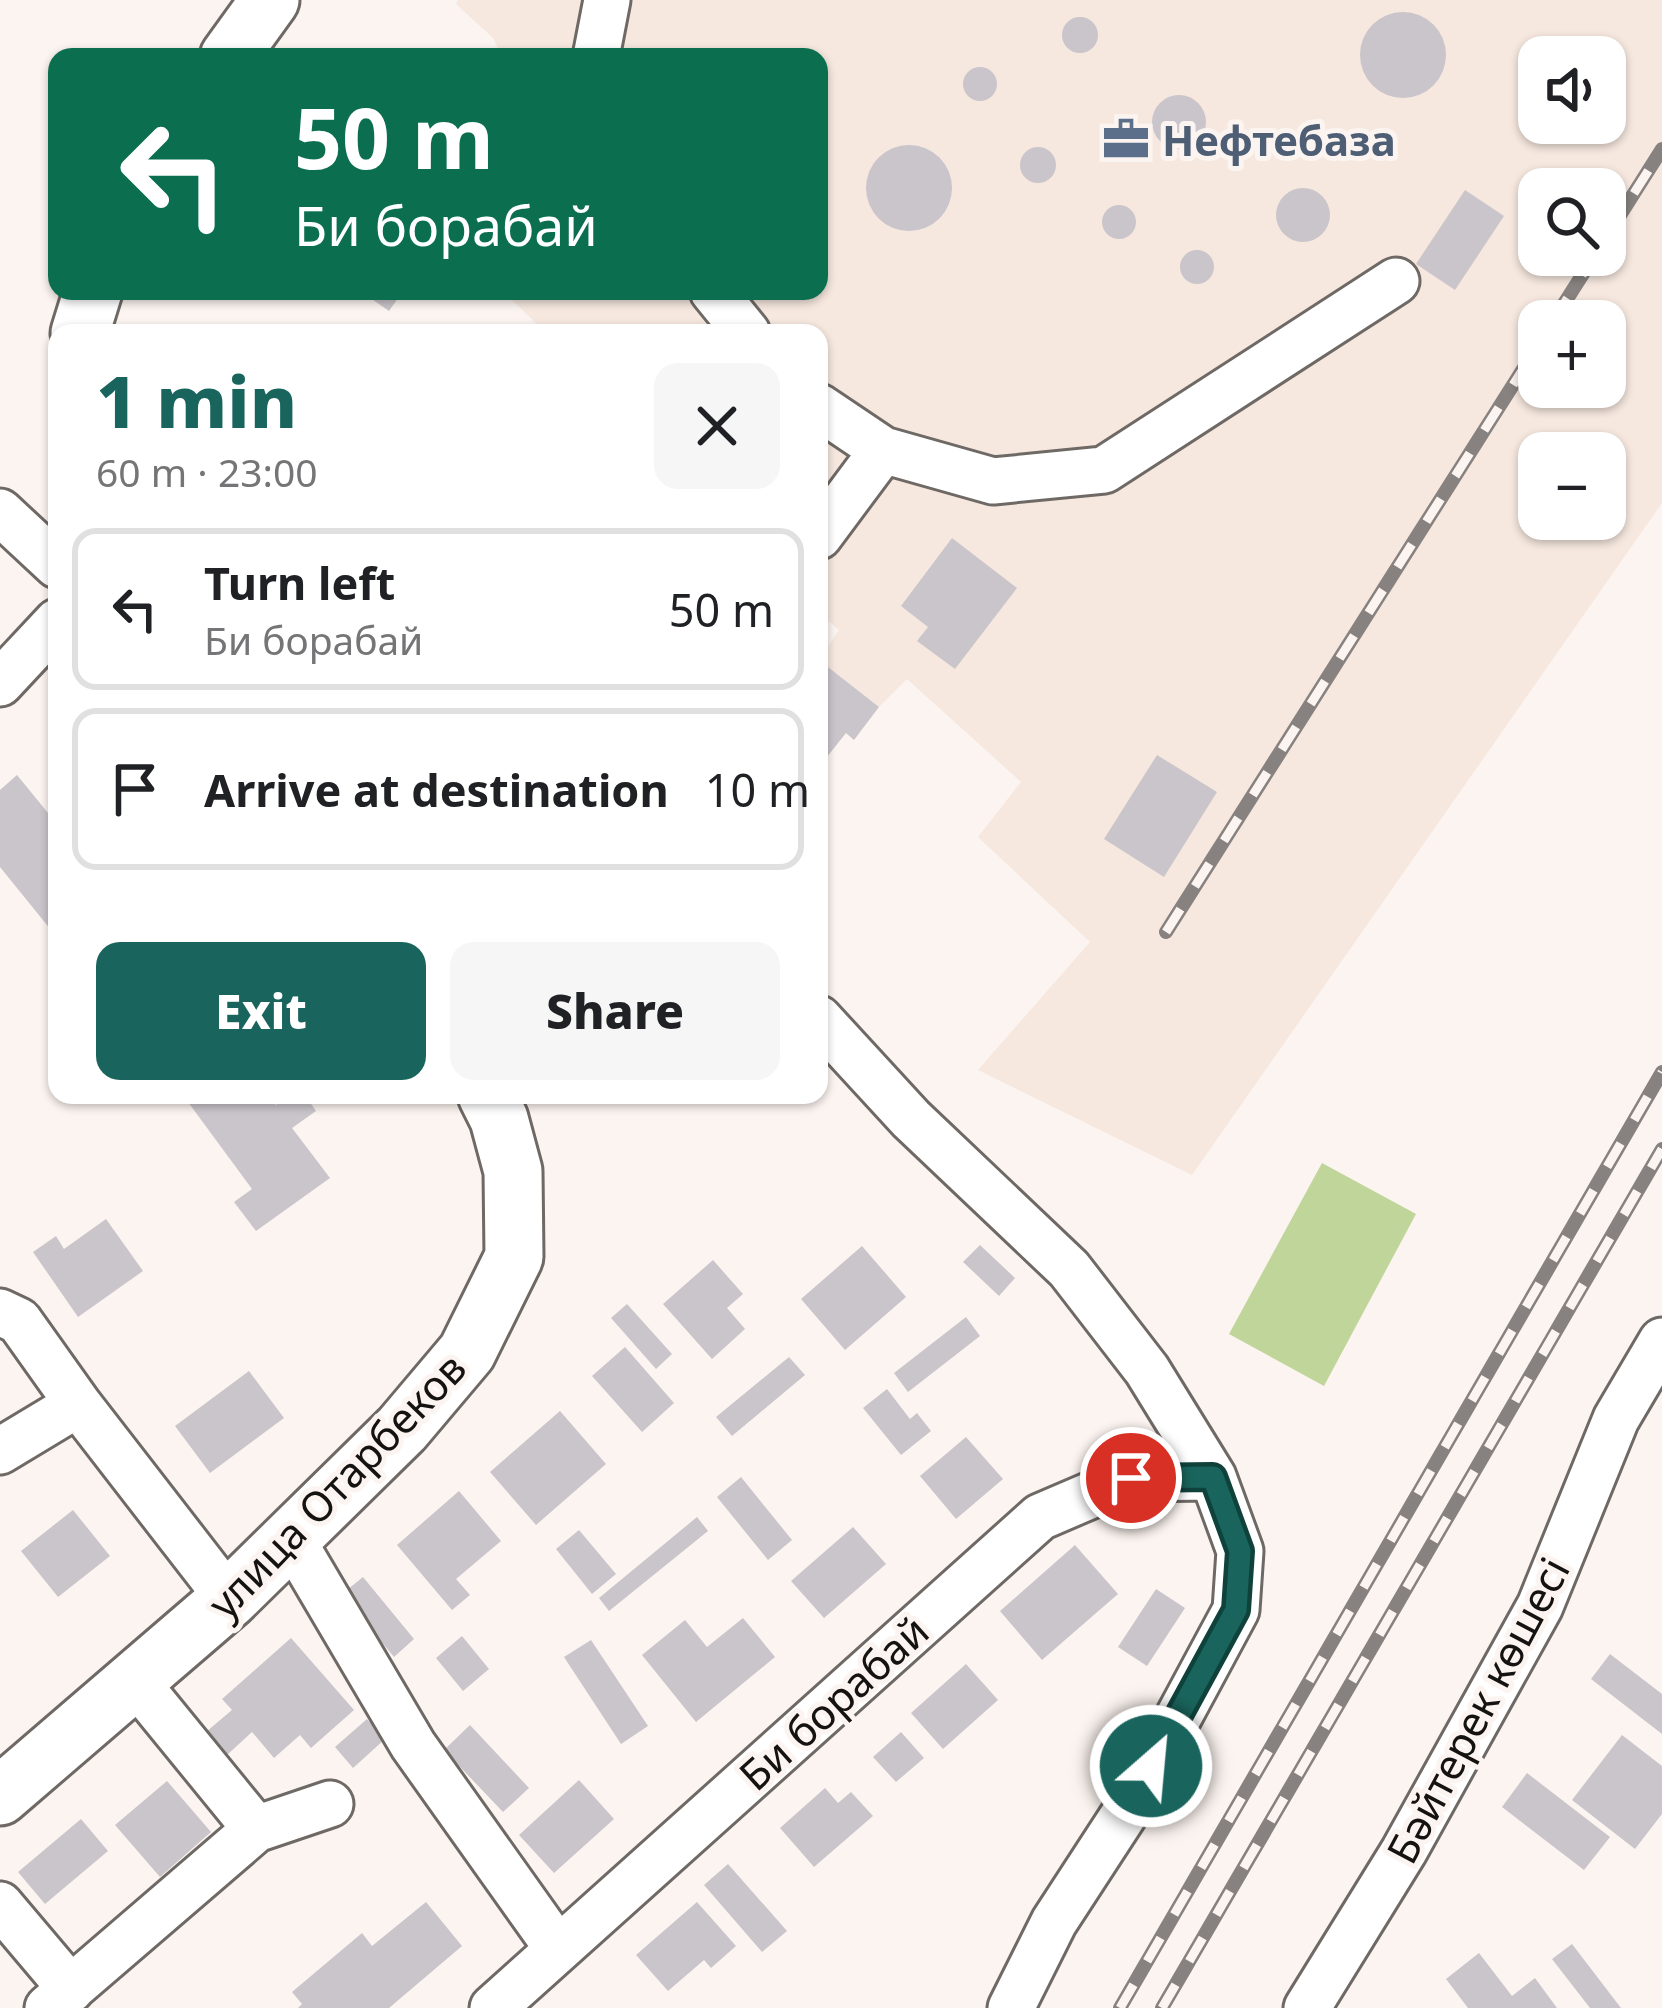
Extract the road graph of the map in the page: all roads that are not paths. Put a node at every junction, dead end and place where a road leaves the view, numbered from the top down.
1 (270, 0) edge
2 (607, 0) edge
3 (235, 48) edge
4 (598, 48) edge
5 (1396, 281) dead end
6 (720, 300) edge
7 (740, 324) edge
8 (828, 413) edge
9 (883, 450) junction
10 (0, 512) edge
11 (828, 524) edge
12 (48, 557) edge
13 (48, 631) edge
14 (0, 682) edge
15 (828, 1028) edge
16 (501, 1104) edge
17 (0, 1312) edge
18 (1662, 1340) edge
19 (78, 1404) junction
20 (0, 1451) edge
21 (1213, 1477) junction
22 (291, 1538) junction
23 (230, 1599) junction
24 (136, 1682) junction
25 (0, 1796) edge
26 (330, 1804) dead end
27 (256, 1829) junction
28 (0, 1905) edge
29 (558, 1949) junction
30 (60, 1999) edge
31 (493, 2008) edge
32 (1011, 2008) edge
33 (1307, 2008) edge

1 - 3 main road
2 - 4 street
5 - 9 street
6 - 7 street
8 - 9 street
9 - 11 street
10 - 12 street
13 - 14 street
15 - 21 street
16 - 22 main road, улица Отарбеков
17 - 19 street
18 - 33 street, Бәйтерек көшесі
19 - 20 street
19 - 23 street
21 - 29 street, Би борабай
21 - 32 street
22 - 23 main road, улица Отарбеков
22 - 29 street
23 - 24 main road, улица Отарбеков
24 - 25 main road, улица Отарбеков
24 - 27 street
26 - 27 street
27 - 30 street
28 - 30 street
29 - 31 street, Би борабай

